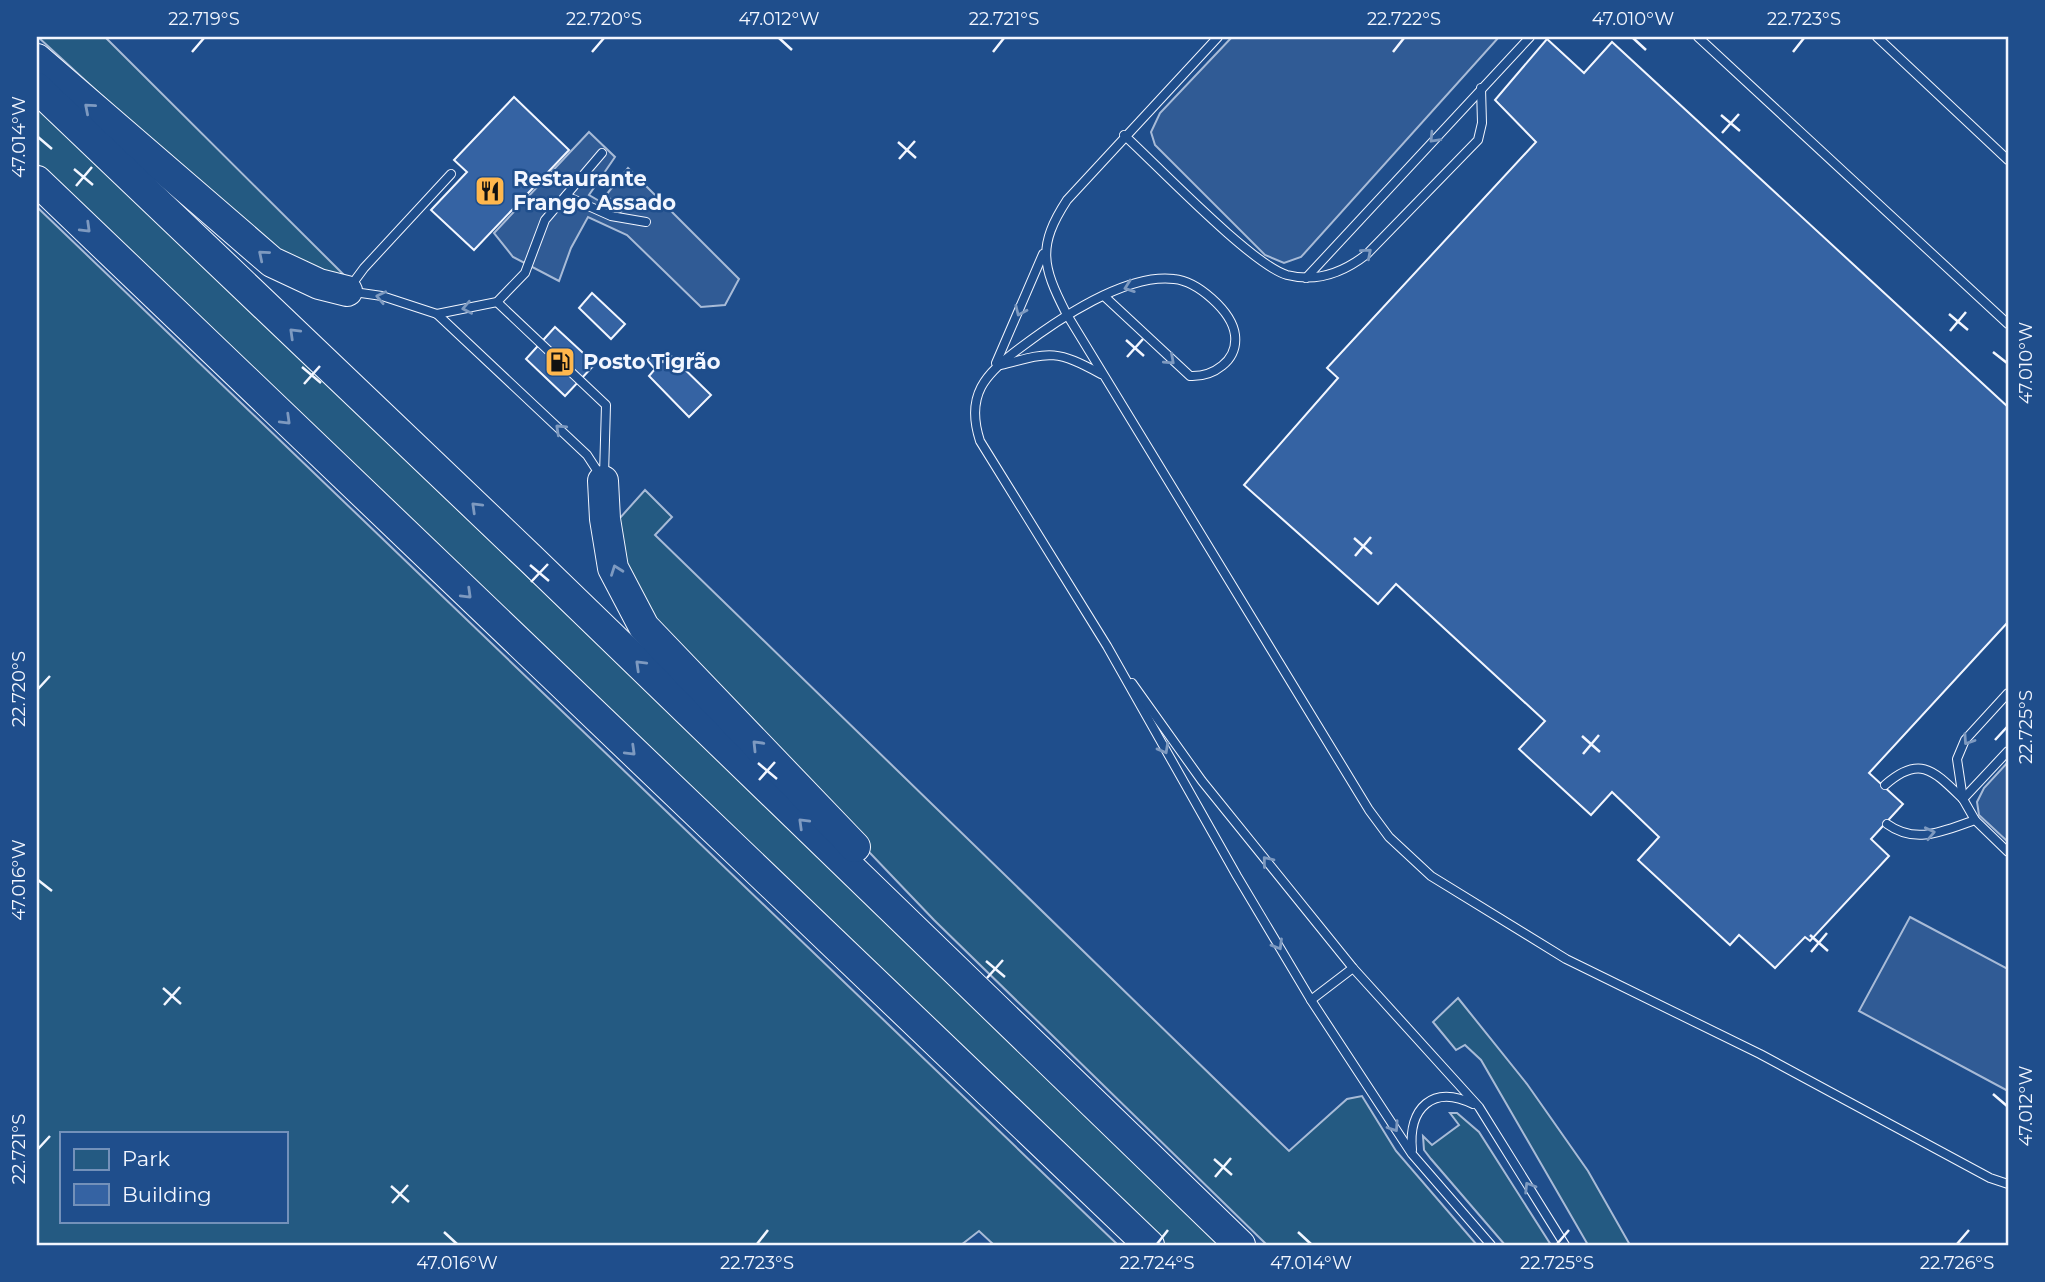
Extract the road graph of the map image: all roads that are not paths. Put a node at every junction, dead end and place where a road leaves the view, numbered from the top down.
1 (1218, 37) edge
2 (1530, 37) edge
3 (1698, 37) edge
4 (1877, 37) edge
5 (37, 60) edge
6 (37, 88) edge
7 (1481, 88) junction
8 (1124, 135) junction
9 (602, 153) dead end
10 (2008, 160) edge
11 (451, 174) dead end
12 (37, 181) edge
13 (566, 196) junction
14 (646, 222) dead end
15 (1044, 254) junction
16 (1306, 278) junction
17 (347, 292) junction
18 (1104, 296) junction
19 (497, 302) junction
20 (1066, 313) junction
21 (437, 314) junction
22 (2008, 324) edge
23 (995, 367) junction
24 (1103, 375) junction
25 (603, 481) junction
26 (1107, 646) junction
27 (2008, 693) edge
28 (2008, 751) edge
29 (1885, 785) dead end
30 (1963, 799) junction
31 (1975, 820) junction
32 (1887, 824) dead end
33 (2008, 852) edge
34 (1353, 968) junction
35 (1311, 1000) junction
36 (1479, 1107) junction
37 (1412, 1154) junction
38 (2008, 1184) edge
39 (1175, 1185) junction
40 (1149, 1245) edge
41 (1240, 1245) edge
42 (1491, 1245) edge
43 (1565, 1245) edge

1 - 8 lane
2 - 7 lane
3 - 22 lane
4 - 10 lane
17 -> 5 highway
39 -> 6 highway
7 -> 16 lane
16 -> 7 lane
8 - 15 lane
8 - 16 lane
9 - 13 lane
11 - 17 lane
12 -> 40 highway
13 - 14 lane
13 - 19 lane
15 - 20 lane
15 -> 23 lane
21 -> 17 lane
18 -> 18 lane
18 - 20 lane
19 -> 21 lane
19 - 25 lane
20 - 23 lane
20 - 24 lane
25 -> 21 lane
23 - 24 lane
23 - 26 lane
24 - 38 lane
39 -> 25 highway
34 -> 26 lane
26 -> 35 lane
27 -> 30 lane
28 - 30 lane
29 - 30 lane
30 - 31 lane
32 -> 31 lane
31 - 33 lane
34 - 35 lane
34 - 36 lane
35 -> 37 lane
36 - 37 lane
43 -> 36 lane
37 - 42 lane
39 - 41 highway

